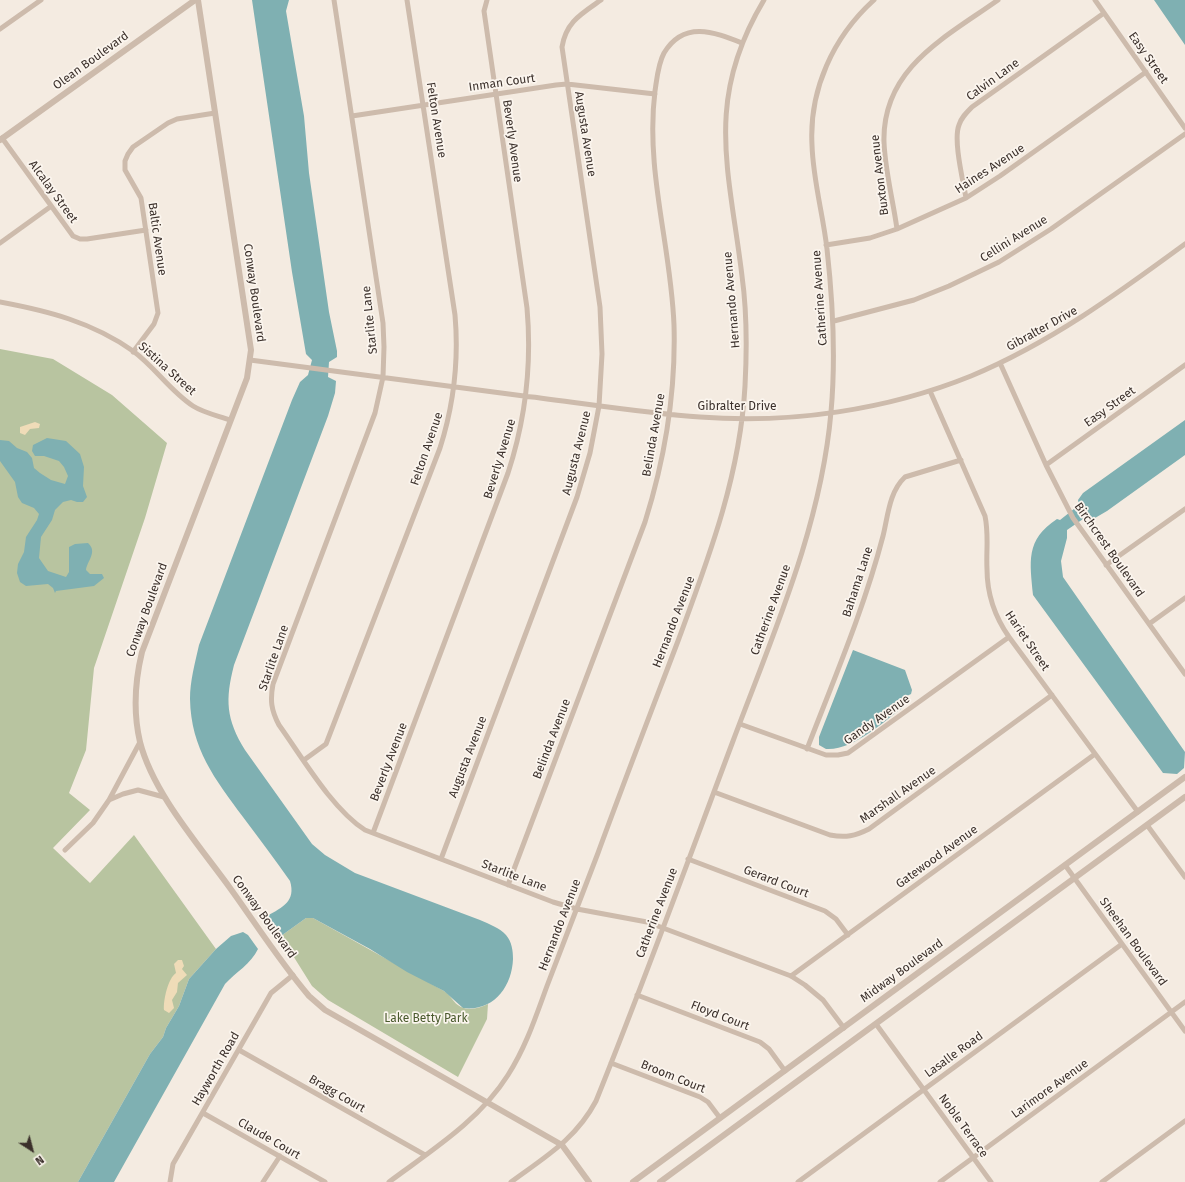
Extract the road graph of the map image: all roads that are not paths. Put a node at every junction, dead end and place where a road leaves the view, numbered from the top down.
1 (41, 0) edge
2 (197, 0) edge
3 (334, 0) edge
4 (407, 0) edge
5 (487, 0) edge
6 (601, 0) edge
7 (764, 0) edge
8 (874, 0) edge
9 (998, 0) edge
10 (1095, 0) edge
11 (1104, 13) junction
12 (0, 29) edge
13 (742, 43) junction
14 (1146, 72) junction
15 (567, 84) junction
16 (495, 94) junction
17 (655, 94) junction
18 (424, 104) junction
19 (215, 113) junction
20 (352, 116) junction
21 (1185, 128) edge
22 (1185, 134) edge
23 (1, 139) edge
24 (966, 198) junction
25 (50, 207) junction
26 (897, 229) junction
27 (146, 230) junction
28 (0, 243) edge
29 (1185, 244) edge
30 (826, 245) junction
31 (0, 302) edge
32 (834, 321) junction
33 (133, 352) junction
34 (250, 360) junction
35 (1000, 363) junction
36 (1185, 366) edge
37 (383, 377) junction
38 (455, 387) junction
39 (930, 391) junction
40 (527, 396) junction
41 (599, 406) junction
42 (831, 412) junction
43 (670, 415) junction
44 (743, 419) junction
45 (230, 420) junction
46 (961, 460) junction
47 (1046, 465) junction
48 (1185, 508) edge
49 (1106, 565) junction
50 (1185, 598) edge
51 (1149, 624) junction
52 (1010, 637) junction
53 (1185, 674) edge
54 (1052, 695) junction
55 (740, 724) junction
56 (140, 742) junction
57 (807, 749) junction
58 (1095, 754) junction
59 (304, 760) junction
60 (1185, 777) edge
61 (714, 792) junction
62 (164, 797) junction
63 (1185, 797) edge
64 (109, 800) junction
65 (1138, 812) junction
66 (1148, 825) junction
67 (373, 834) junction
68 (65, 850) dead end
69 (441, 859) junction
70 (688, 860) junction
71 (1065, 865) junction
72 (1185, 877) edge
73 (1074, 878) junction
74 (508, 885) junction
75 (577, 909) junction
76 (663, 927) junction
77 (848, 935) junction
78 (1122, 944) junction
79 (293, 975) junction
80 (791, 976) junction
81 (637, 995) junction
82 (1185, 1002) edge
83 (1172, 1012) junction
84 (876, 1024) junction
85 (844, 1028) junction
86 (1185, 1031) edge
87 (239, 1050) junction
88 (611, 1063) junction
89 (785, 1071) junction
90 (923, 1090) junction
91 (488, 1103) junction
92 (203, 1113) junction
93 (720, 1118) junction
94 (1185, 1121) edge
95 (562, 1145) junction
96 (280, 1156) junction
97 (425, 1156) junction
98 (973, 1158) junction
99 (170, 1182) edge
100 (263, 1182) edge
101 (325, 1182) edge
102 (389, 1182) edge
103 (511, 1182) edge
104 (589, 1182) edge
105 (633, 1182) edge
106 (660, 1182) edge
107 (798, 1182) edge
108 (940, 1182) edge
109 (991, 1182) edge
110 (1102, 1182) edge

1 - 12 street
2 - 19 street, Conway Boulevard
2 - 23 street, Olean Boulevard
3 - 20 street, Starlite Lane
4 - 18 street, Felton Avenue
5 - 16 street, Beverly Avenue
6 - 15 street, Augusta Avenue
7 - 13 street, Hernando Avenue
8 - 30 street, Catherine Avenue
9 - 26 street, Buxton Avenue
10 - 11 street, Easy Street
11 - 14 street, Easy Street
11 - 24 street, Calvin Lane
13 - 17 street, Belinda Avenue
13 - 44 street, Hernando Avenue
14 - 21 street, Easy Street
14 - 24 street, Haines Avenue
15 - 16 street, Inman Court
15 - 17 street, Inman Court
15 - 41 street, Augusta Avenue
16 - 18 street, Inman Court
16 - 40 street, Beverly Avenue
17 - 43 street, Belinda Avenue
18 - 20 street, Inman Court
18 - 38 street, Felton Avenue
19 - 27 street, Baltic Avenue
19 - 34 street, Conway Boulevard
20 - 37 street, Starlite Lane
22 - 32 street, Cellini Avenue
23 - 25 street, Alcalay Street
24 - 26 street, Haines Avenue
25 - 27 street, Alcalay Street
25 - 28 street
26 - 30 street, Haines Avenue
27 - 33 street, Baltic Avenue
29 - 35 street, Gibralter Drive
30 - 32 street, Catherine Avenue
31 - 33 street, Sistina Street
32 - 42 street, Catherine Avenue
33 - 45 street, Sistina Street
34 - 37 street, Gibralter Drive
34 - 45 street, Conway Boulevard
35 - 39 street, Gibralter Drive
35 - 47 street, Birchcrest Boulevard
36 - 47 street, Easy Street
37 - 38 street, Gibralter Drive
37 - 59 street, Starlite Lane
38 - 40 street, Gibralter Drive
38 - 59 street, Felton Avenue
39 - 42 street, Gibralter Drive
39 - 46 street, Hariet Street
40 - 41 street, Gibralter Drive
40 - 67 street, Beverly Avenue
41 - 43 street, Gibralter Drive
41 - 69 street, Augusta Avenue
42 - 44 street, Gibralter Drive
42 - 55 street, Catherine Avenue
43 - 44 street, Gibralter Drive
43 - 74 street, Belinda Avenue
44 - 75 street, Hernando Avenue
45 - 56 street, Conway Boulevard
46 - 52 street, Hariet Street
46 - 57 street, Bahama Lane
47 - 49 street, Birchcrest Boulevard
48 - 49 street
49 - 51 street, Birchcrest Boulevard
50 - 51 street
51 - 53 street, Birchcrest Boulevard
52 - 54 street, Hariet Street
52 - 57 street, Gandy Avenue
54 - 58 street, Hariet Street
54 - 61 street, Marshall Avenue
55 - 57 street, Gandy Avenue
55 - 61 street, Catherine Avenue
56 - 62 street, Conway Boulevard
56 - 64 street
58 - 65 street, Hariet Street
58 - 77 street, Gatewood Avenue
59 - 67 street, Starlite Lane
60 - 65 street, Midway Boulevard
61 - 70 street, Catherine Avenue
62 - 64 street
62 - 79 street, Conway Boulevard
63 - 66 street
64 - 68 street
65 - 71 street, Midway Boulevard
66 - 72 street
66 - 73 street
67 - 69 street, Starlite Lane
69 - 74 street, Starlite Lane
70 - 76 street, Catherine Avenue
70 - 77 street, Gerard Court
71 - 73 street, Sheehan Boulevard
71 - 85 street, Midway Boulevard
73 - 78 street, Sheehan Boulevard
73 - 84 street
74 - 75 street, Starlite Lane
75 - 76 street, Starlite Lane
75 - 91 street, Hernando Avenue
76 - 80 street, Starlite Lane
76 - 81 street, Catherine Avenue
77 - 80 street, Gatewood Avenue
78 - 83 street, Sheehan Boulevard
78 - 90 street, Lasalle Road
79 - 87 street, Hayworth Road
79 - 91 street, Conway Boulevard
80 - 85 street, Starlite Lane
81 - 88 street, Catherine Avenue
81 - 89 street, Floyd Court
82 - 83 street
83 - 86 street, Sheehan Boulevard
83 - 98 street, Larimore Avenue
84 - 90 street, Noble Terrace
84 - 106 street
85 - 89 street, Midway Boulevard
87 - 92 street, Hayworth Road
87 - 97 street, Bragg Court
88 - 93 street, Broom Court
88 - 95 street, Catherine Avenue
89 - 93 street, Midway Boulevard
90 - 98 street, Noble Terrace
90 - 107 street, Lasalle Road
91 - 95 street, Conway Boulevard
91 - 97 street, Hernando Avenue
92 - 96 street, Claude Court
92 - 99 street, Hayworth Road
93 - 105 street, Midway Boulevard
94 - 110 street
95 - 103 street, Catherine Avenue
95 - 104 street, Conway Boulevard
96 - 100 street
96 - 101 street, Claude Court
97 - 102 street, Hernando Avenue
98 - 108 street, Larimore Avenue
98 - 109 street, Noble Terrace

